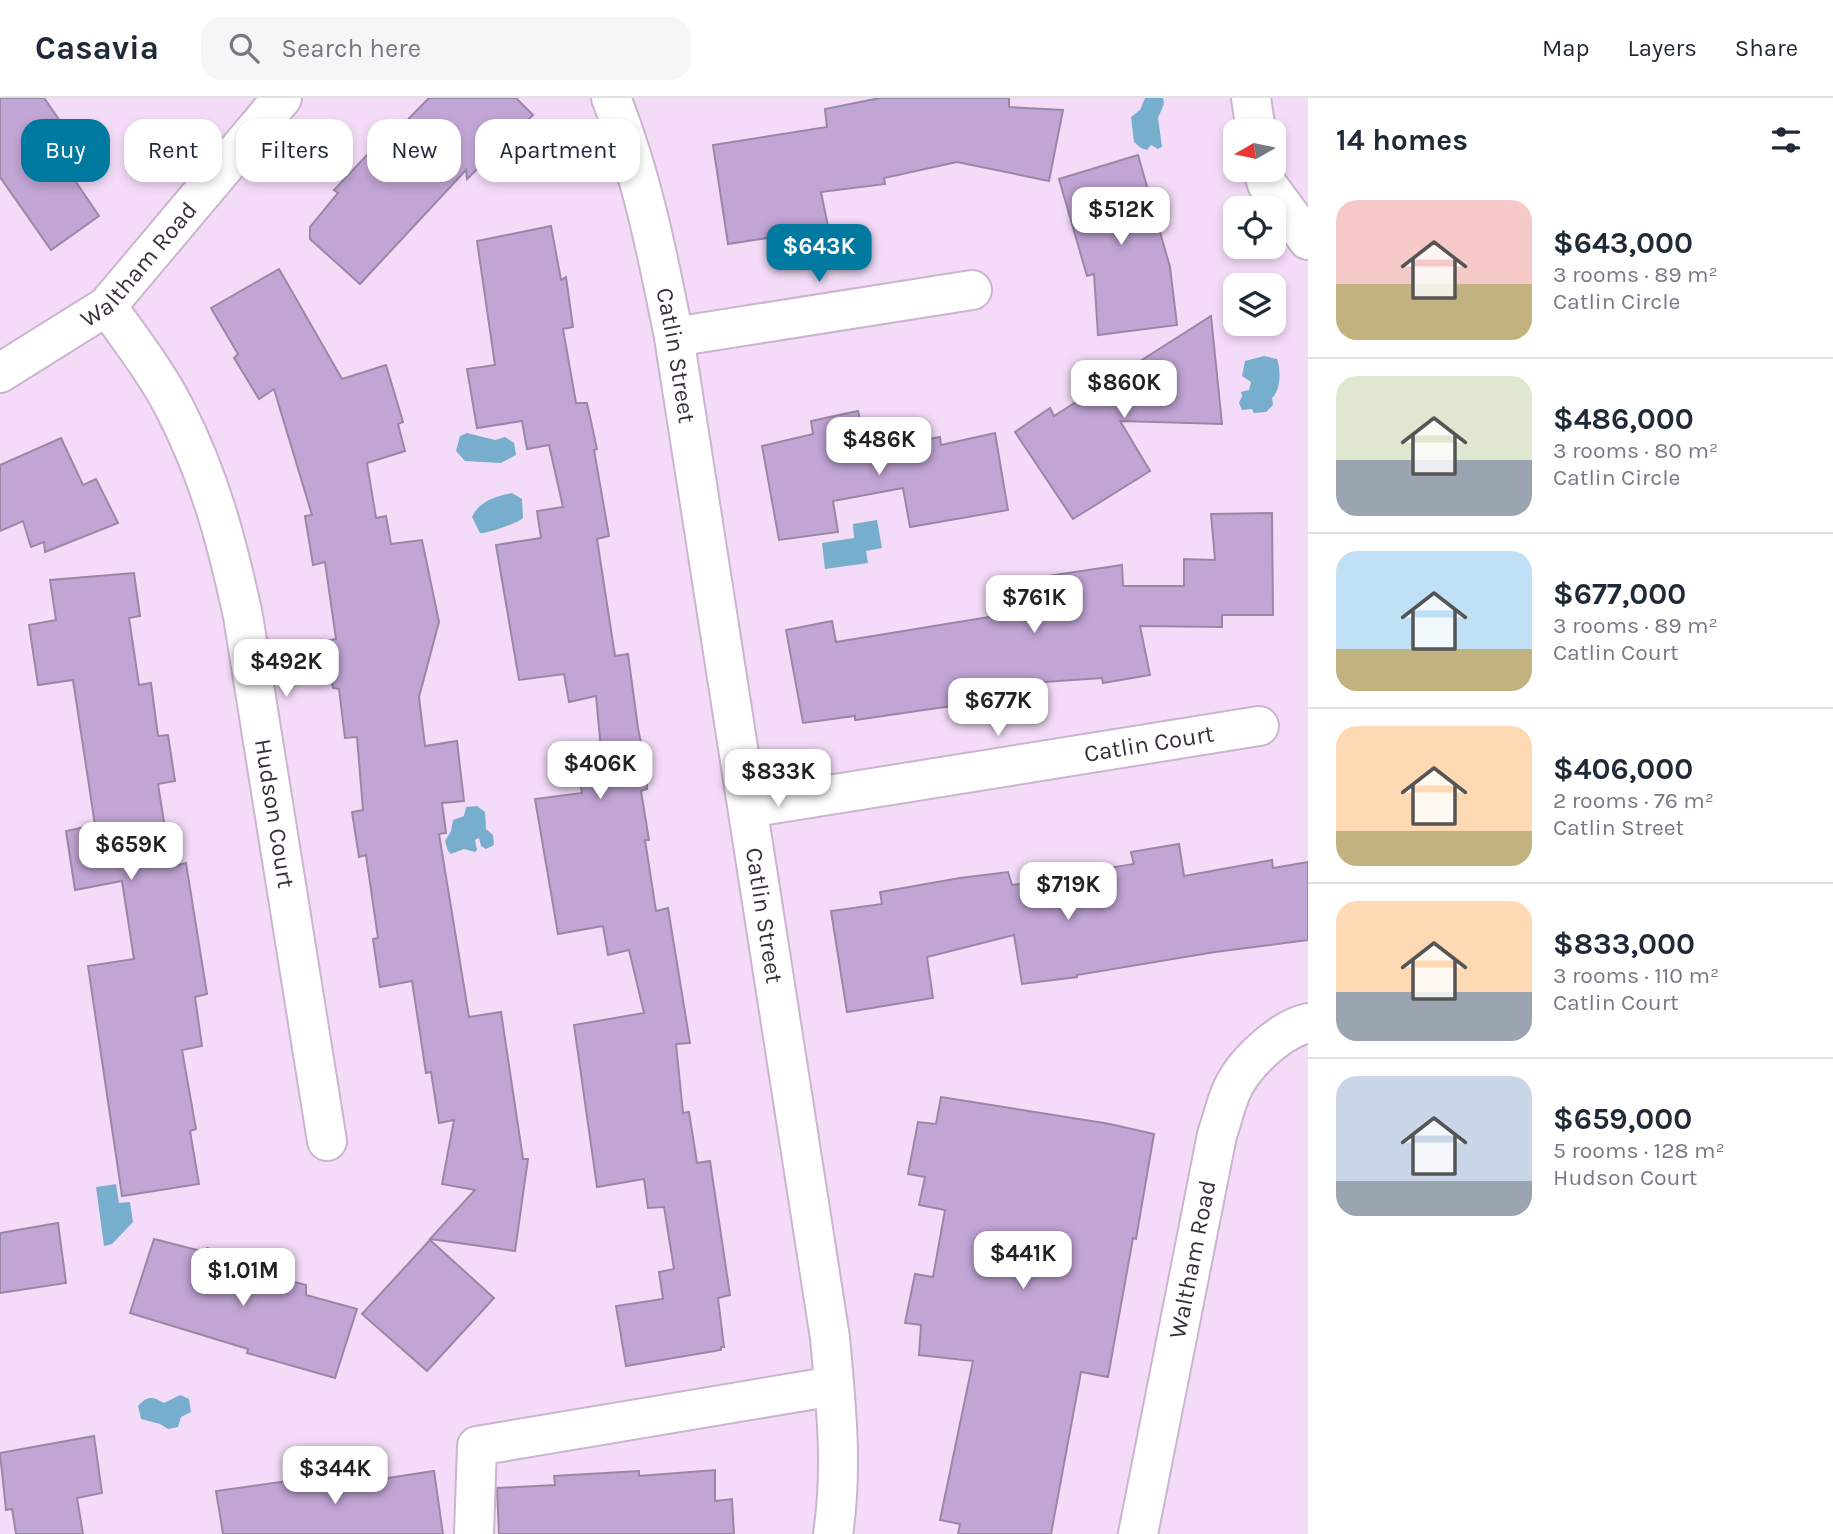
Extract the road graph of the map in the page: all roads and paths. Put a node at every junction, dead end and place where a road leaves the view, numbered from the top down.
1 (282, 98) edge
2 (611, 98) edge
3 (1251, 98) edge
4 (1254, 119) edge
5 (1266, 182) edge
6 (1308, 240) edge
7 (972, 290) dead end
8 (107, 306) junction
9 (674, 337) junction
10 (0, 373) edge
11 (1259, 726) dead end
12 (748, 808) junction
13 (1308, 1023) edge
14 (327, 1141) dead end
15 (834, 1386) junction
16 (474, 1534) edge
17 (832, 1534) edge
18 (1138, 1534) edge

1 - 8 street, Waltham Road
2 - 9 street, Catlin Street
3 - 4 street
5 - 6 street
7 - 9 street
8 - 10 street, Waltham Road
8 - 14 street, Hudson Court
9 - 12 street, Catlin Street
11 - 12 street, Catlin Court
12 - 15 street, Catlin Street
13 - 18 street, Waltham Road
15 - 16 street
15 - 17 street, Catlin Street

